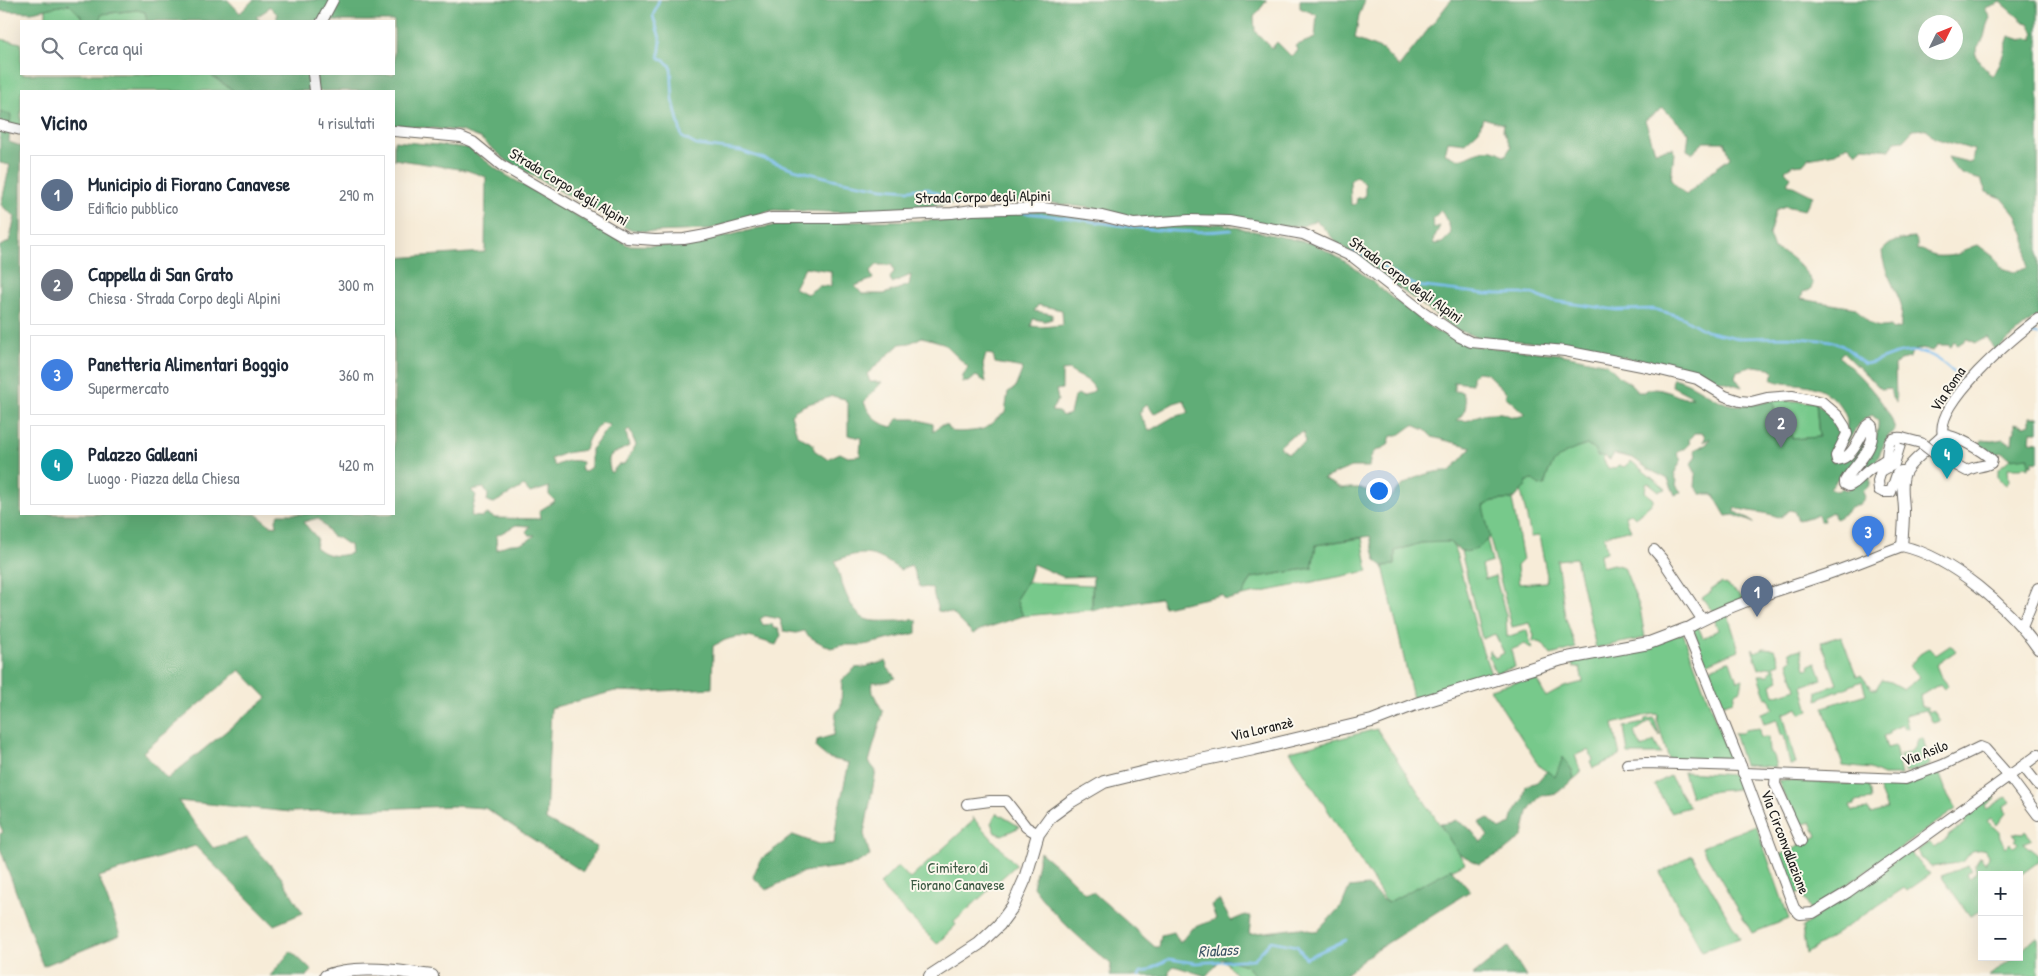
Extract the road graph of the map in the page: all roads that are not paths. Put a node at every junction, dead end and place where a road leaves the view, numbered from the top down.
1 (332, 0) edge
2 (322, 20) edge
3 (313, 75) edge
4 (315, 90) edge
5 (0, 124) edge
6 (20, 130) edge
7 (395, 131) edge
8 (2038, 319) edge
9 (1943, 435) junction
10 (1902, 438) junction
11 (1905, 472) junction
12 (1902, 546) junction
13 (1654, 550) dead end
14 (2038, 588) edge
15 (1702, 619) junction
16 (2022, 627) junction
17 (1686, 629) junction
18 (2038, 649) edge
19 (2038, 755) edge
20 (1627, 764) dead end
21 (2023, 766) junction
22 (1742, 769) junction
23 (1776, 774) junction
24 (2008, 775) junction
25 (2038, 785) edge
26 (967, 804) dead end
27 (2038, 815) edge
28 (1038, 834) junction
29 (1801, 841) dead end
30 (326, 976) edge
31 (432, 976) edge
32 (930, 976) edge

1 - 2 street
3 - 4 street
5 - 6 street
7 - 10 street, Strada Corpo degli Alpini
8 - 9 street, Via Roma
9 - 10 street, bridge
9 - 11 street, Via Roma
10 - 11 street, Via Roma
11 - 12 street
12 - 15 street
12 - 16 street
13 - 15 street
14 - 16 street
15 - 17 street
16 - 18 street
17 - 22 street, Via Circonvallazione
17 - 28 street, Via Loranzè
19 - 21 street
20 - 22 street, Via Asilo
21 - 24 street
21 - 25 street
22 - 23 street, Via Asilo
22 - 24 street, Via Circonvallazione
23 - 24 street, Via Asilo
23 - 29 street
24 - 27 street
26 - 28 street
28 - 32 street, Via Loranzè
30 - 31 street

